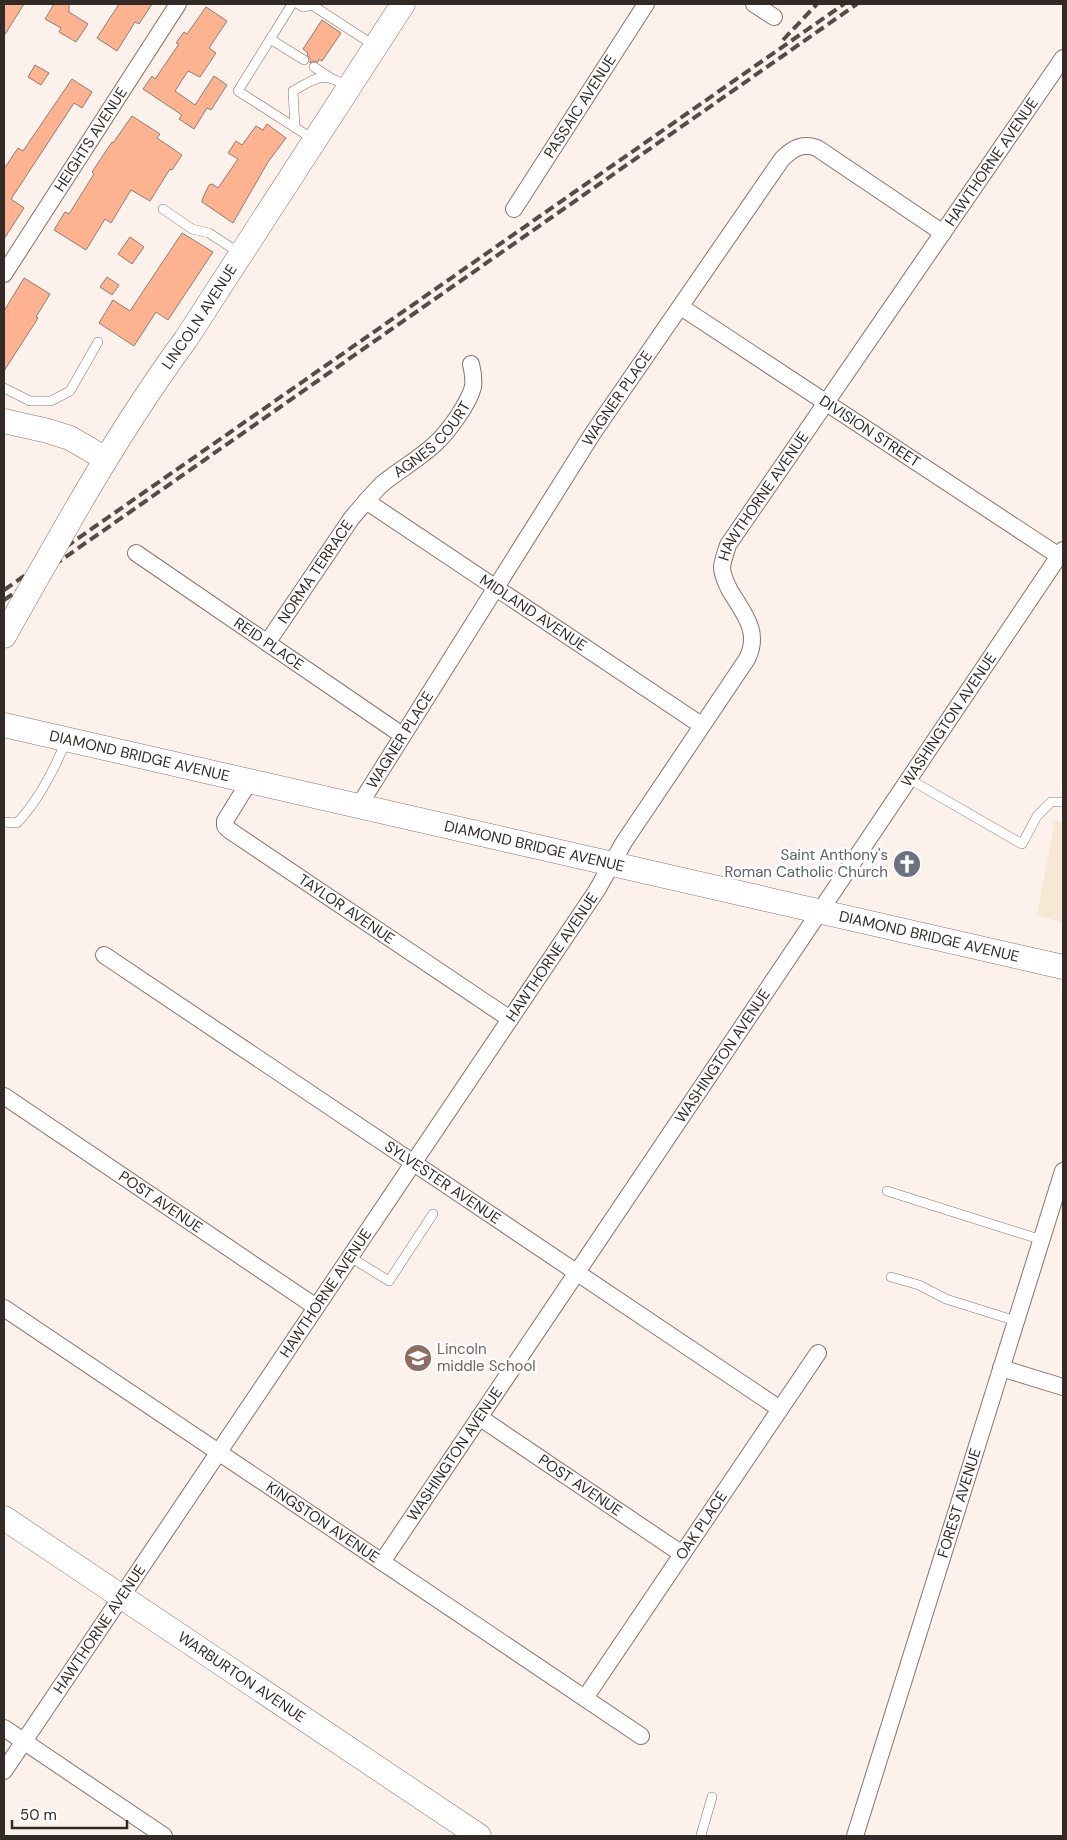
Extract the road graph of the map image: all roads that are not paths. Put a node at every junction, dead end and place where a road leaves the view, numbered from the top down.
1 (178, 4) edge
2 (292, 4) edge
3 (298, 4) edge
4 (403, 4) edge
5 (646, 4) edge
6 (270, 39) junction
7 (376, 47) junction
8 (1063, 58) edge
9 (304, 60) dead end
10 (314, 67) dead end
11 (340, 83) junction
12 (295, 128) junction
13 (315, 141) junction
14 (163, 209) dead end
15 (514, 209) dead end
16 (943, 233) junction
17 (241, 254) junction
18 (4, 274) edge
19 (681, 307) junction
20 (98, 342) dead end
21 (471, 364) dead end
22 (4, 388) edge
23 (826, 403) junction
24 (4, 421) edge
25 (106, 459) junction
26 (366, 501) junction
27 (136, 553) dead end
28 (1061, 553) edge
29 (495, 588) junction
30 (4, 636) edge
31 (267, 643) junction
32 (4, 725) edge
33 (702, 725) junction
34 (402, 735) junction
35 (66, 741) junction
36 (909, 779) junction
37 (249, 782) junction
38 (1063, 802) edge
39 (358, 807) junction
40 (4, 822) edge
41 (611, 864) junction
42 (820, 912) junction
43 (104, 955) dead end
44 (1063, 967) edge
45 (510, 1019) junction
46 (4, 1096) edge
47 (413, 1162) junction
48 (1063, 1171) edge
49 (887, 1191) dead end
50 (434, 1214) dead end
51 (1042, 1240) junction
52 (350, 1257) junction
53 (577, 1272) junction
54 (891, 1277) dead end
55 (316, 1307) junction
56 (4, 1308) edge
57 (1016, 1321) junction
58 (818, 1353) dead end
59 (1001, 1368) junction
60 (1063, 1387) edge
61 (780, 1409) junction
62 (480, 1417) junction
63 (218, 1452) junction
64 (4, 1518) edge
65 (682, 1554) junction
66 (382, 1562) junction
67 (121, 1597) junction
68 (585, 1698) junction
69 (4, 1728) edge
70 (641, 1736) dead end
71 (23, 1742) junction
72 (4, 1771) edge
73 (712, 1797) dead end
74 (164, 1836) edge
75 (479, 1836) edge
76 (702, 1836) edge
77 (855, 1836) edge

1 - 18 street, HEIGHTS AVENUE
2 - 6 lane
3 - 7 lane
4 - 7 street, LINCOLN AVENUE
5 - 15 street, PASSAIC AVENUE
6 - 9 lane
6 - 12 lane
7 - 11 street, LINCOLN AVENUE
8 - 16 street, HAWTHORNE AVENUE
10 - 11 lane
11 - 12 lane
11 - 13 street, LINCOLN AVENUE
12 - 13 lane
13 - 17 street, LINCOLN AVENUE
14 - 17 lane
16 - 19 street, WAGNER PLACE
16 - 23 street, HAWTHORNE AVENUE
17 - 25 street, LINCOLN AVENUE
19 - 23 street, DIVISION STREET
19 - 29 street, WAGNER PLACE
20 - 22 lane
21 - 26 street, AGNES COURT
23 - 28 street, DIVISION STREET
23 - 33 street, HAWTHORNE AVENUE
24 - 25 street
25 - 30 street, LINCOLN AVENUE, bridge
26 - 29 street, MIDLAND AVENUE
26 - 31 street, NORMA TERRACE
27 - 31 street, REID PLACE
28 - 36 street, WASHINGTON AVENUE
29 - 33 street, MIDLAND AVENUE
29 - 34 street, WAGNER PLACE
31 - 34 street, REID PLACE
32 - 35 street, DIAMOND BRIDGE AVENUE
33 - 41 street, HAWTHORNE AVENUE
34 - 39 street, WAGNER PLACE
35 - 37 street, DIAMOND BRIDGE AVENUE
35 - 40 lane
36 - 38 lane
36 - 42 street, WASHINGTON AVENUE
37 - 39 street, DIAMOND BRIDGE AVENUE
37 - 45 street, TAYLOR AVENUE
39 - 41 street, DIAMOND BRIDGE AVENUE
41 - 42 street, DIAMOND BRIDGE AVENUE
41 - 45 street, HAWTHORNE AVENUE
42 - 44 street, DIAMOND BRIDGE AVENUE
42 - 53 street, WASHINGTON AVENUE
43 - 47 street, SYLVESTER AVENUE
45 - 47 street, HAWTHORNE AVENUE
46 - 55 street, POST AVENUE
47 - 52 street, HAWTHORNE AVENUE
47 - 53 street, SYLVESTER AVENUE
48 - 51 street, FOREST AVENUE
49 - 51 lane
50 - 52 lane
51 - 57 street, FOREST AVENUE
52 - 55 street, HAWTHORNE AVENUE
53 - 61 street, SYLVESTER AVENUE
53 - 62 street, WASHINGTON AVENUE
54 - 57 lane
55 - 63 street, HAWTHORNE AVENUE
56 - 63 street, KINGSTON AVENUE
57 - 59 street, FOREST AVENUE
58 - 61 street, OAK PLACE
59 - 60 street
59 - 77 street, FOREST AVENUE
61 - 65 street, OAK PLACE
62 - 65 street, POST AVENUE
62 - 66 street, WASHINGTON AVENUE
63 - 66 street, KINGSTON AVENUE
63 - 67 street, HAWTHORNE AVENUE
64 - 67 street, WARBURTON AVENUE
65 - 68 street, OAK PLACE
66 - 68 street, KINGSTON AVENUE
67 - 71 street, HAWTHORNE AVENUE
67 - 75 street, WARBURTON AVENUE
68 - 70 street, KINGSTON AVENUE
69 - 71 street
71 - 72 street, HAWTHORNE AVENUE
71 - 74 street
73 - 76 lane

